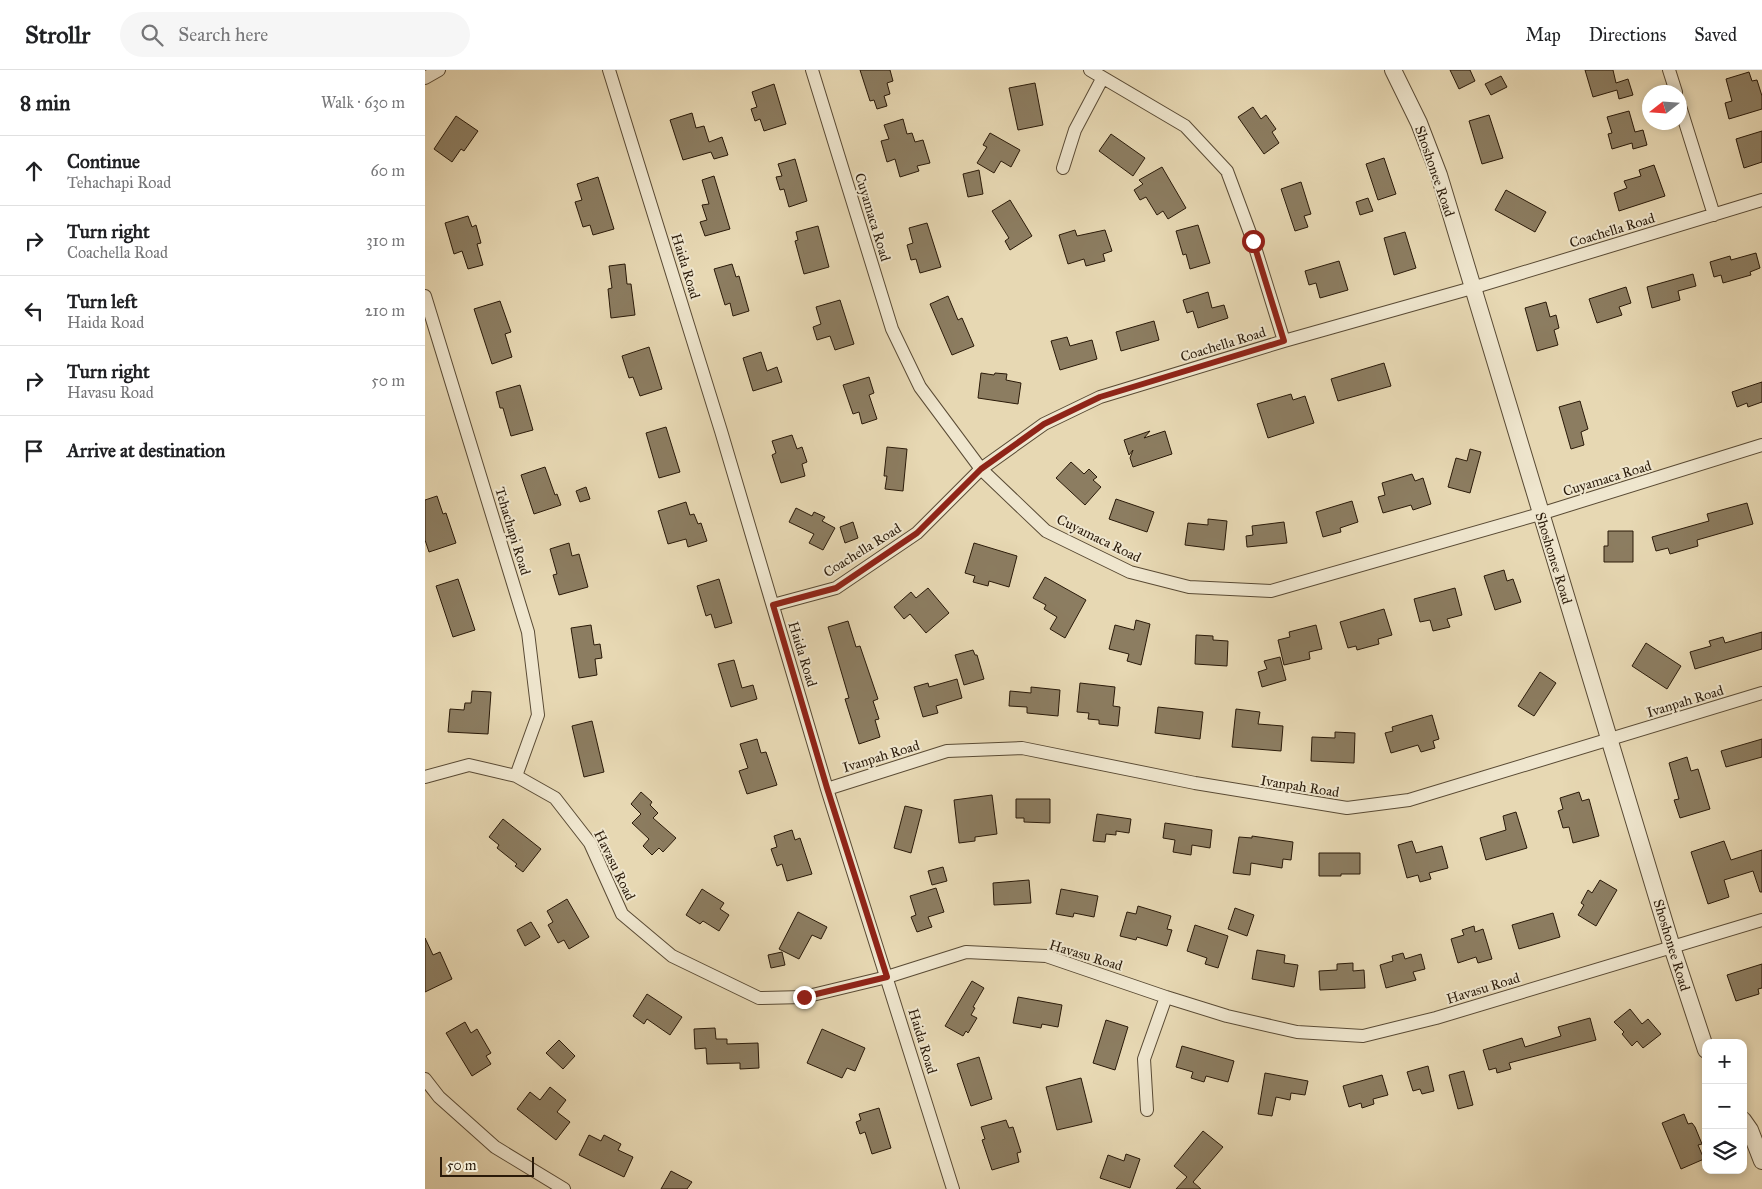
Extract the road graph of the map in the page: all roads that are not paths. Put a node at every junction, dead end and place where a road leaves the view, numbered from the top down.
1 (439, 70) edge
2 (609, 70) edge
3 (813, 70) edge
4 (1090, 70) edge
5 (1393, 70) edge
6 (1669, 70) edge
7 (425, 78) edge
8 (1103, 79) junction
9 (1674, 85) edge
10 (1687, 129) edge
11 (1063, 168) dead end
12 (1762, 200) edge
13 (1714, 215) junction
14 (1472, 288) junction
15 (425, 296) edge
16 (1284, 341) junction
17 (1762, 446) edge
18 (981, 469) junction
19 (1540, 514) junction
20 (773, 605) junction
21 (1762, 693) edge
22 (1609, 740) junction
23 (516, 776) junction
24 (425, 777) edge
25 (827, 788) junction
26 (1762, 920) edge
27 (1673, 947) junction
28 (887, 977) junction
29 (1166, 997) junction
30 (1702, 1039) edge
31 (425, 1079) edge
32 (1147, 1110) dead end
33 (1747, 1126) edge
34 (1762, 1161) edge
35 (564, 1189) edge
36 (953, 1189) edge

1 - 7 street
2 - 20 street, Haida Road
3 - 18 street, Cuyamaca Road
4 - 8 street
5 - 14 street, Shoshonee Road
6 - 9 street
8 - 11 street
8 - 16 street
10 - 13 street
12 - 13 street, Coachella Road
13 - 14 street, Coachella Road
14 - 16 street, Coachella Road
14 - 19 street, Shoshonee Road
15 - 23 street, Tehachapi Road
16 - 18 street, Coachella Road
17 - 19 street, Cuyamaca Road
18 - 19 street, Cuyamaca Road
18 - 20 street, Coachella Road
19 - 22 street, Shoshonee Road
20 - 25 street, Haida Road
21 - 22 street, Ivanpah Road
22 - 25 street, Ivanpah Road
22 - 27 street, Shoshonee Road
23 - 24 street, Havasu Road
23 - 28 street, Havasu Road
25 - 28 street, Haida Road
26 - 27 street, Havasu Road
27 - 29 street, Havasu Road
27 - 30 street, Shoshonee Road
28 - 29 street, Havasu Road
28 - 36 street, Haida Road
29 - 32 street
31 - 35 street
33 - 34 street

